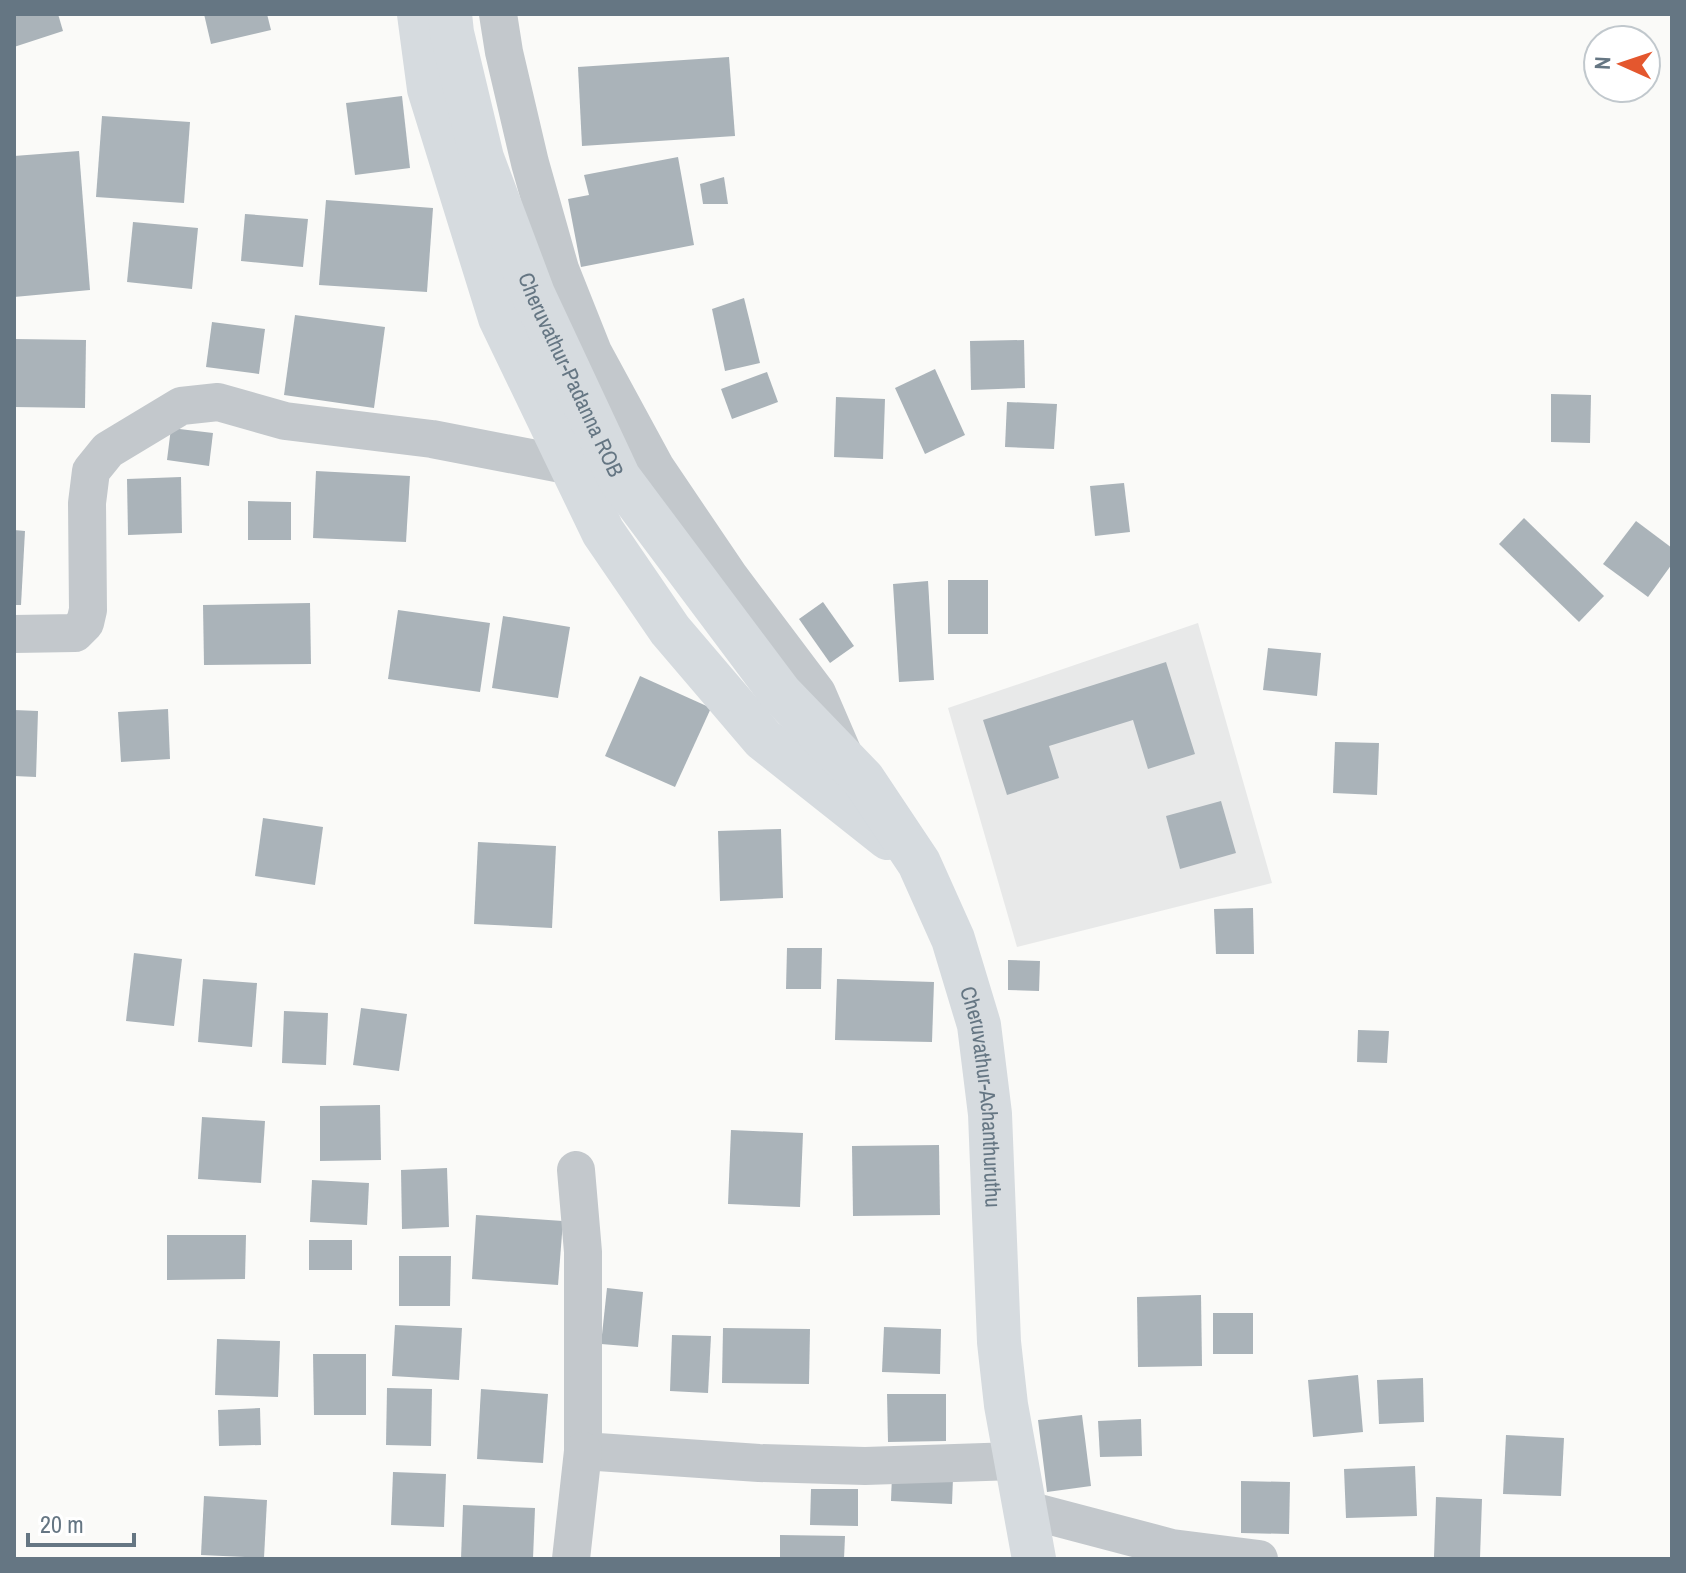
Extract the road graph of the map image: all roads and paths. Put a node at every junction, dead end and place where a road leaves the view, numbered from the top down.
1 (419, 14) edge
2 (450, 14) edge
3 (498, 14) edge
4 (572, 466) junction
5 (14, 634) edge
6 (780, 693) joint
7 (846, 761) junction
8 (919, 863) junction
9 (576, 1170) dead end
10 (583, 1451) junction
11 (1015, 1461) junction
12 (1024, 1509) junction
13 (571, 1559) edge
14 (1034, 1559) edge
15 (1259, 1559) edge

1 - 4 main road
2 - 6 main road, Cheruvathur-Padanna ROB
3 - 7 street
4 - 5 street
4 - 8 main road
6 - 7 main road, Cheruvathur-Achanthuruthu
7 - 8 main road, Cheruvathur-Achanthuruthu
8 - 11 main road, Cheruvathur-Achanthuruthu
9 - 10 street
10 - 11 street
10 - 13 street
11 - 12 main road, Cheruvathur-Achanthuruthu
12 - 14 main road, Cheruvathur-Achanthuruthu
12 - 15 street

